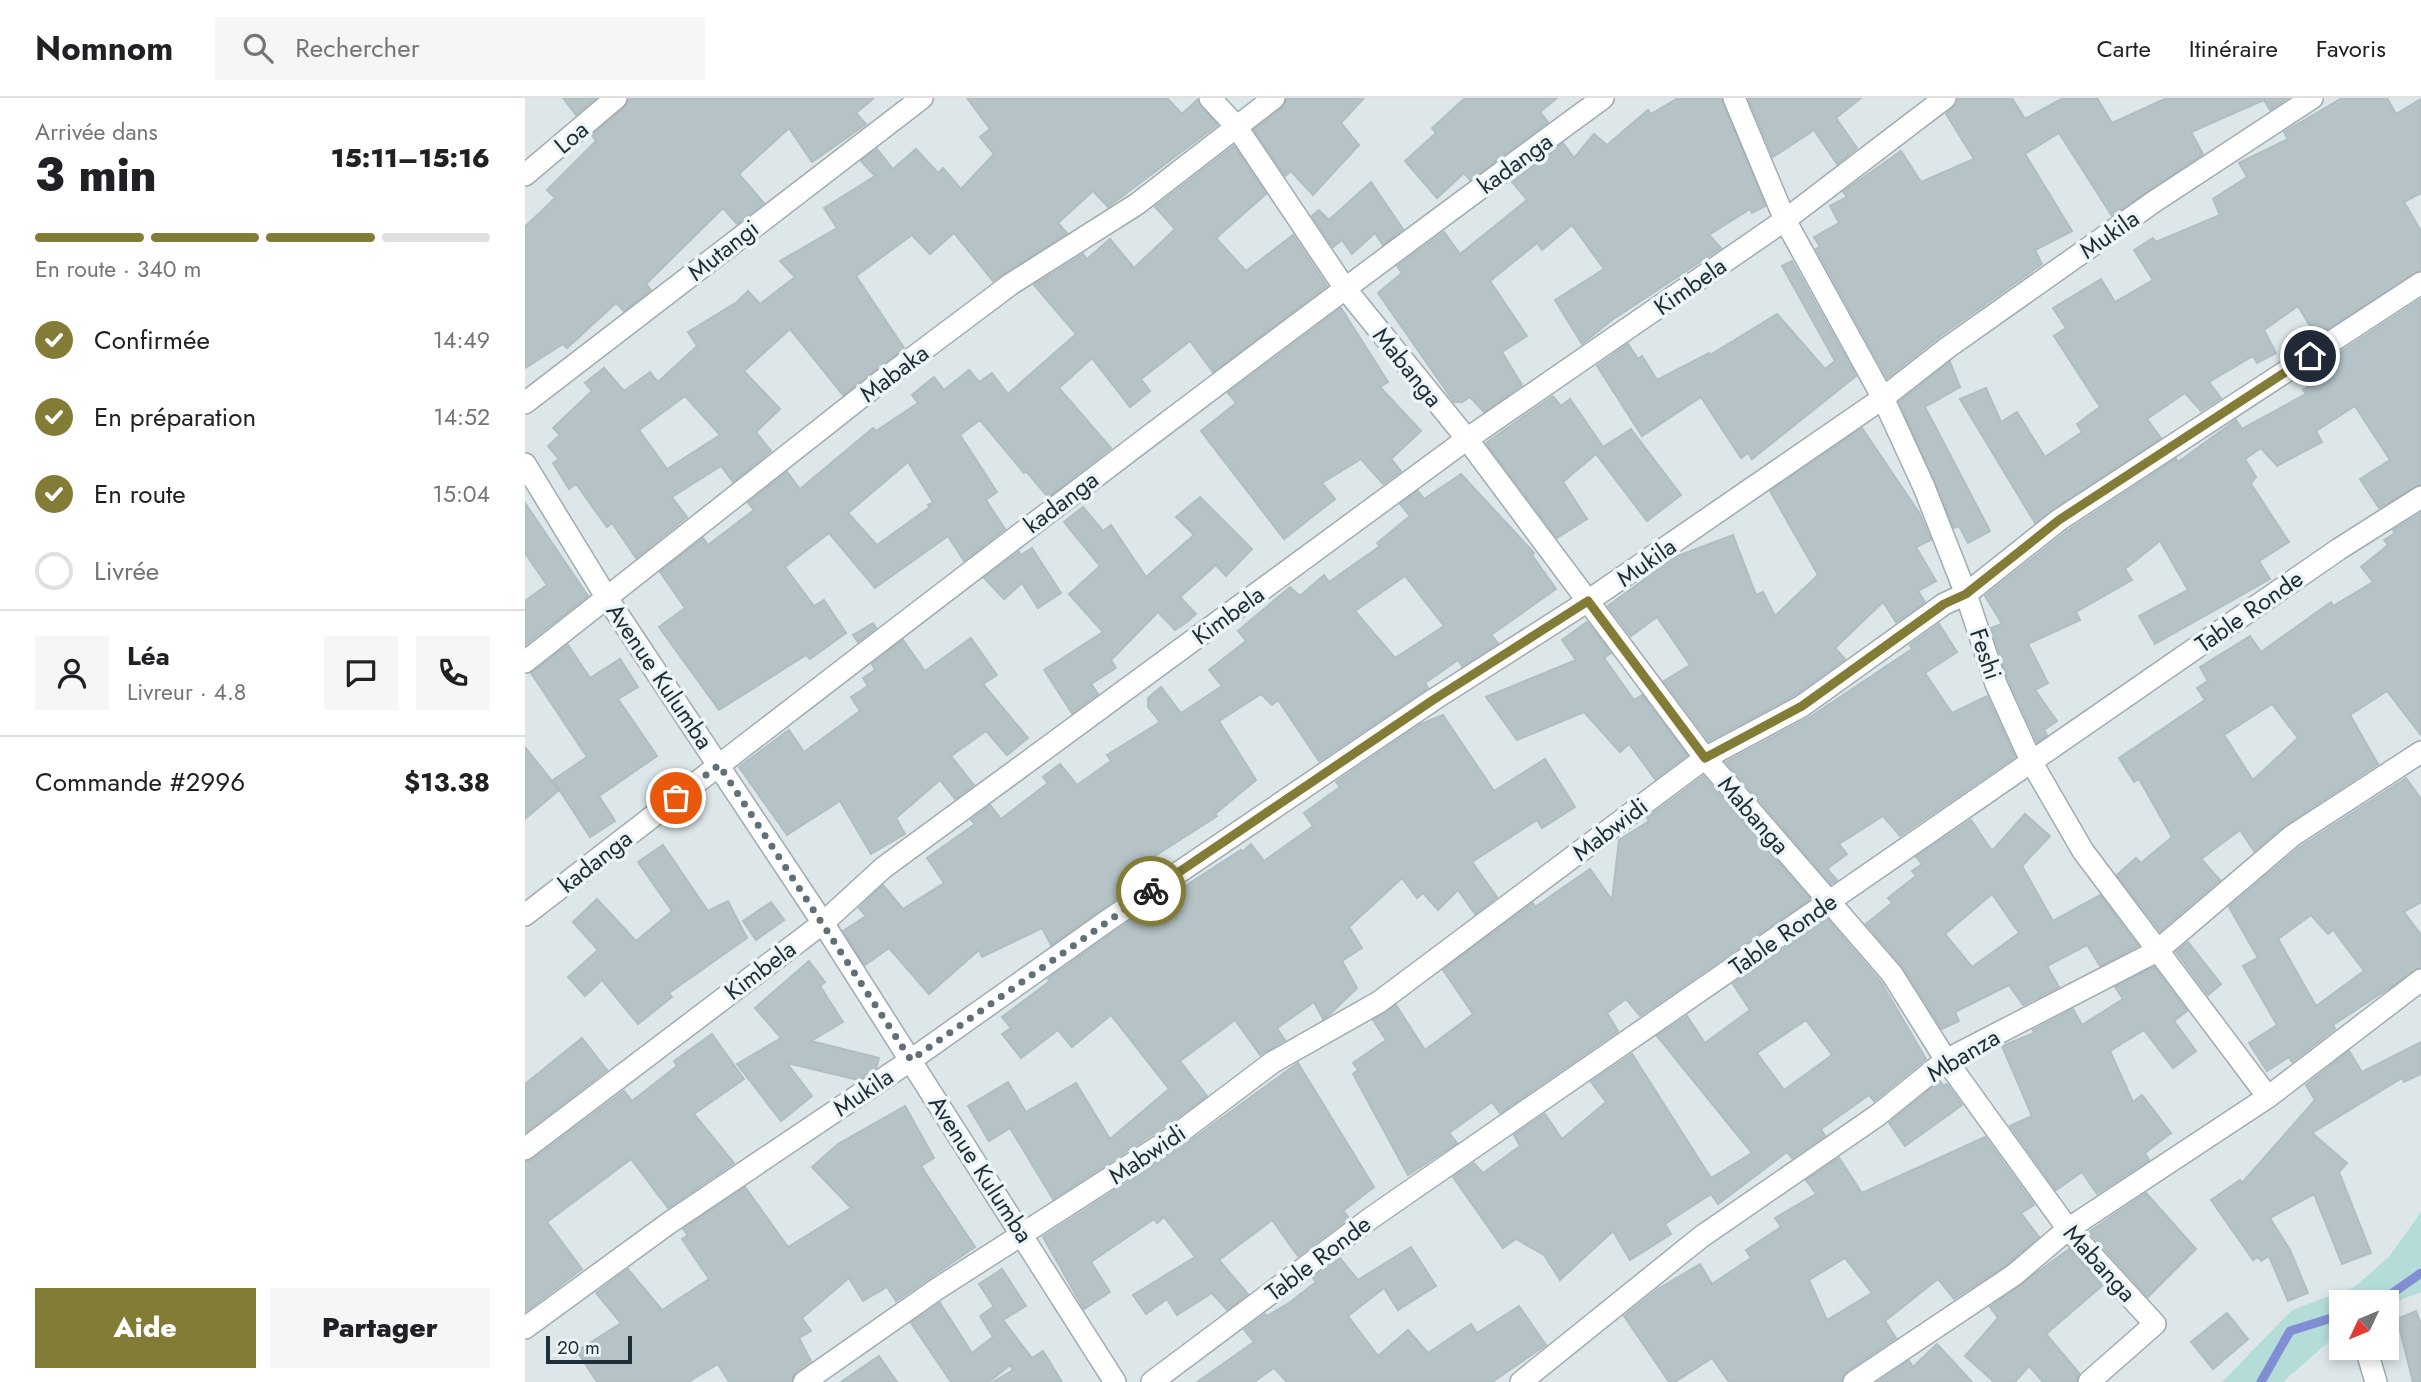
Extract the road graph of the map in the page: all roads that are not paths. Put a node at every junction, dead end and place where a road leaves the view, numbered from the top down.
1 (616, 98) edge
2 (922, 98) edge
3 (1210, 98) edge
4 (1274, 98) edge
5 (1603, 98) edge
6 (1734, 98) edge
7 (1945, 98) edge
8 (2312, 98) edge
9 (1236, 126) junction
10 (525, 175) edge
11 (1785, 220) junction
12 (2421, 283) edge
13 (1344, 287) junction
14 (1883, 398) junction
15 (525, 403) edge
16 (1467, 439) junction
17 (525, 464) edge
18 (2421, 497) edge
19 (1966, 594) junction
20 (607, 598) junction
21 (1588, 601) junction
22 (525, 663) edge
23 (2421, 752) edge
24 (1705, 758) junction
25 (2032, 763) junction
26 (719, 765) junction
27 (1829, 902) junction
28 (525, 915) edge
29 (823, 923) junction
30 (2157, 951) junction
31 (2421, 980) edge
32 (911, 1060) junction
33 (1945, 1060) junction
34 (2268, 1097) junction
35 (525, 1149) edge
36 (2068, 1229) junction
37 (1023, 1235) junction
38 (525, 1328) edge
39 (2369, 1360) edge
40 (804, 1382) edge
41 (1115, 1382) edge
42 (1152, 1382) edge
43 (1521, 1382) edge
44 (1854, 1382) edge
45 (2089, 1382) edge
46 (2376, 1382) edge

1 - 10 street, Loa
2 - 15 street, Mutangi
3 - 9 street, Mabanga
4 - 9 street, Mabaka
5 - 13 street, kadanga
6 - 11 street, Feshi
7 - 11 street, Kimbela
8 - 14 street, Mukila
9 - 13 street, Mabanga
9 - 20 street, Mabaka
11 - 14 street, Feshi
11 - 16 street, Kimbela
12 - 19 street, Mabwidi
13 - 16 street, Mabanga
13 - 26 street, kadanga
14 - 19 street, Feshi
14 - 21 street, Mukila
16 - 21 street, Mabanga
16 - 29 street, Kimbela
17 - 20 street, Avenue Kulumba
18 - 25 street, Table Ronde
19 - 24 street, Mabwidi
19 - 25 street, Feshi
20 - 22 street, Mabaka
20 - 26 street, Avenue Kulumba
21 - 24 street, Mabanga
21 - 32 street, Mukila
23 - 30 street, Mbanza
24 - 27 street, Mabanga
24 - 37 street, Mabwidi
25 - 27 street, Table Ronde
25 - 30 street, Feshi
26 - 28 street, kadanga
26 - 29 street, Avenue Kulumba
27 - 33 street, Mabanga
27 - 42 street, Table Ronde
29 - 32 street, Avenue Kulumba
29 - 35 street, Kimbela
30 - 33 street, Mbanza
30 - 34 street, Feshi
31 - 34 street
32 - 37 street, Avenue Kulumba
32 - 38 street, Mukila
33 - 36 street, Mabanga
33 - 43 street, Mbanza
34 - 36 street
36 - 44 street
36 - 45 street, Mabanga
37 - 40 street, Mabwidi
37 - 41 street, Avenue Kulumba
39 - 46 street

